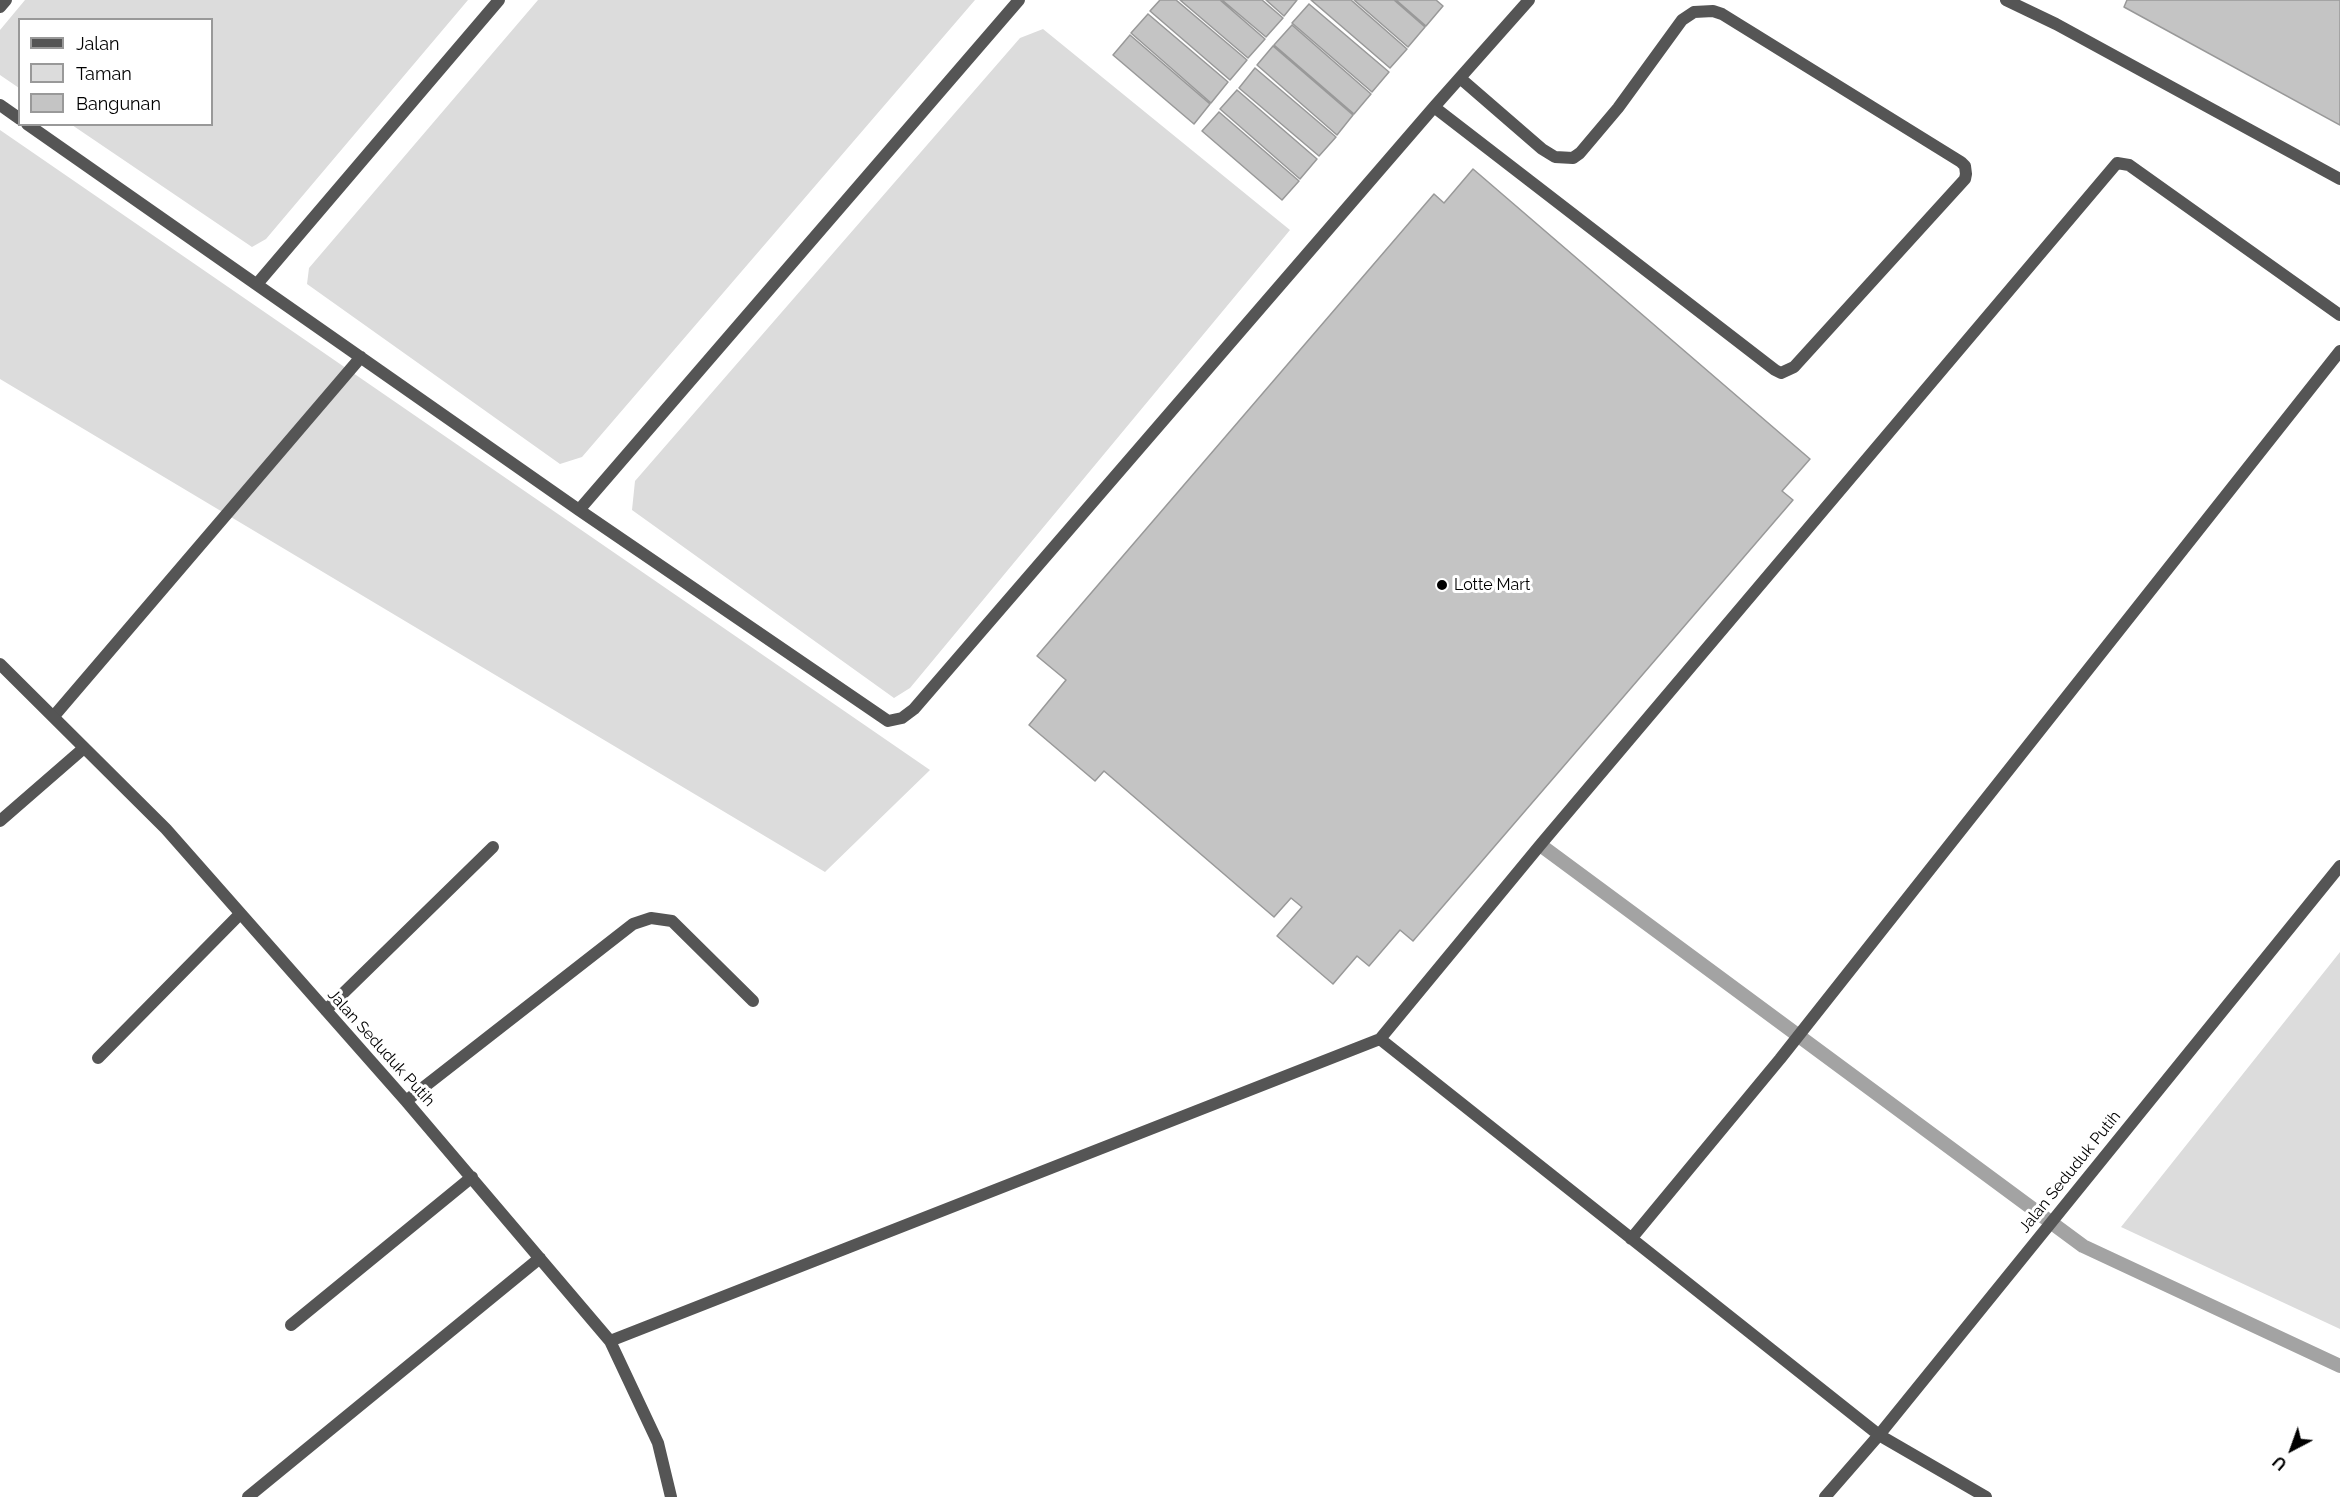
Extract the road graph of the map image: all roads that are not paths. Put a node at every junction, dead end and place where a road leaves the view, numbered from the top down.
1 (6, 0) edge
2 (499, 0) edge
3 (1019, 0) edge
4 (1529, 0) edge
5 (2006, 0) edge
6 (0, 7) edge
7 (1460, 78) junction
8 (0, 105) edge
9 (1434, 107) junction
10 (18, 118) edge
11 (30, 126) edge
12 (2340, 179) edge
13 (257, 284) junction
14 (2340, 315) edge
15 (2340, 351) edge
16 (361, 357) junction
17 (579, 510) junction
18 (0, 664) edge
19 (54, 716) junction
20 (84, 748) junction
21 (0, 821) edge
22 (493, 847) dead end
23 (2340, 867) edge
24 (240, 914) junction
25 (753, 1001) dead end
26 (326, 1010) junction
27 (1380, 1039) junction
28 (98, 1058) dead end
29 (406, 1101) junction
30 (472, 1177) junction
31 (1631, 1239) junction
32 (540, 1258) junction
33 (291, 1325) dead end
34 (610, 1341) junction
35 (1879, 1435) junction
36 (248, 1497) edge
37 (670, 1497) edge
38 (1825, 1497) edge
39 (1986, 1497) edge

1 - 6 street
2 - 13 street
3 - 17 street
4 - 7 street
5 - 12 street
7 - 9 street
7 - 9 street
8 - 10 street
9 - 17 street
11 - 13 street
13 - 16 street
14 - 27 street
15 - 31 street
16 - 17 street
16 - 19 street
18 - 19 street, Jalan Seduduk Putih
19 - 20 street, Jalan Seduduk Putih
20 - 21 street
20 - 24 street, Jalan Seduduk Putih
22 - 26 street
23 - 35 street, Jalan Seduduk Putih
24 - 26 street, Jalan Seduduk Putih
24 - 28 street
25 - 29 street
26 - 29 street, Jalan Seduduk Putih
27 - 31 street
27 - 34 street
29 - 30 street, Jalan Seduduk Putih
30 - 32 street, Jalan Seduduk Putih
30 - 33 street
31 - 35 street
32 - 34 street, Jalan Seduduk Putih
32 - 36 street
34 - 37 street, Jalan Seduduk Putih
35 - 38 street, Jalan Seduduk Putih
35 - 39 street

